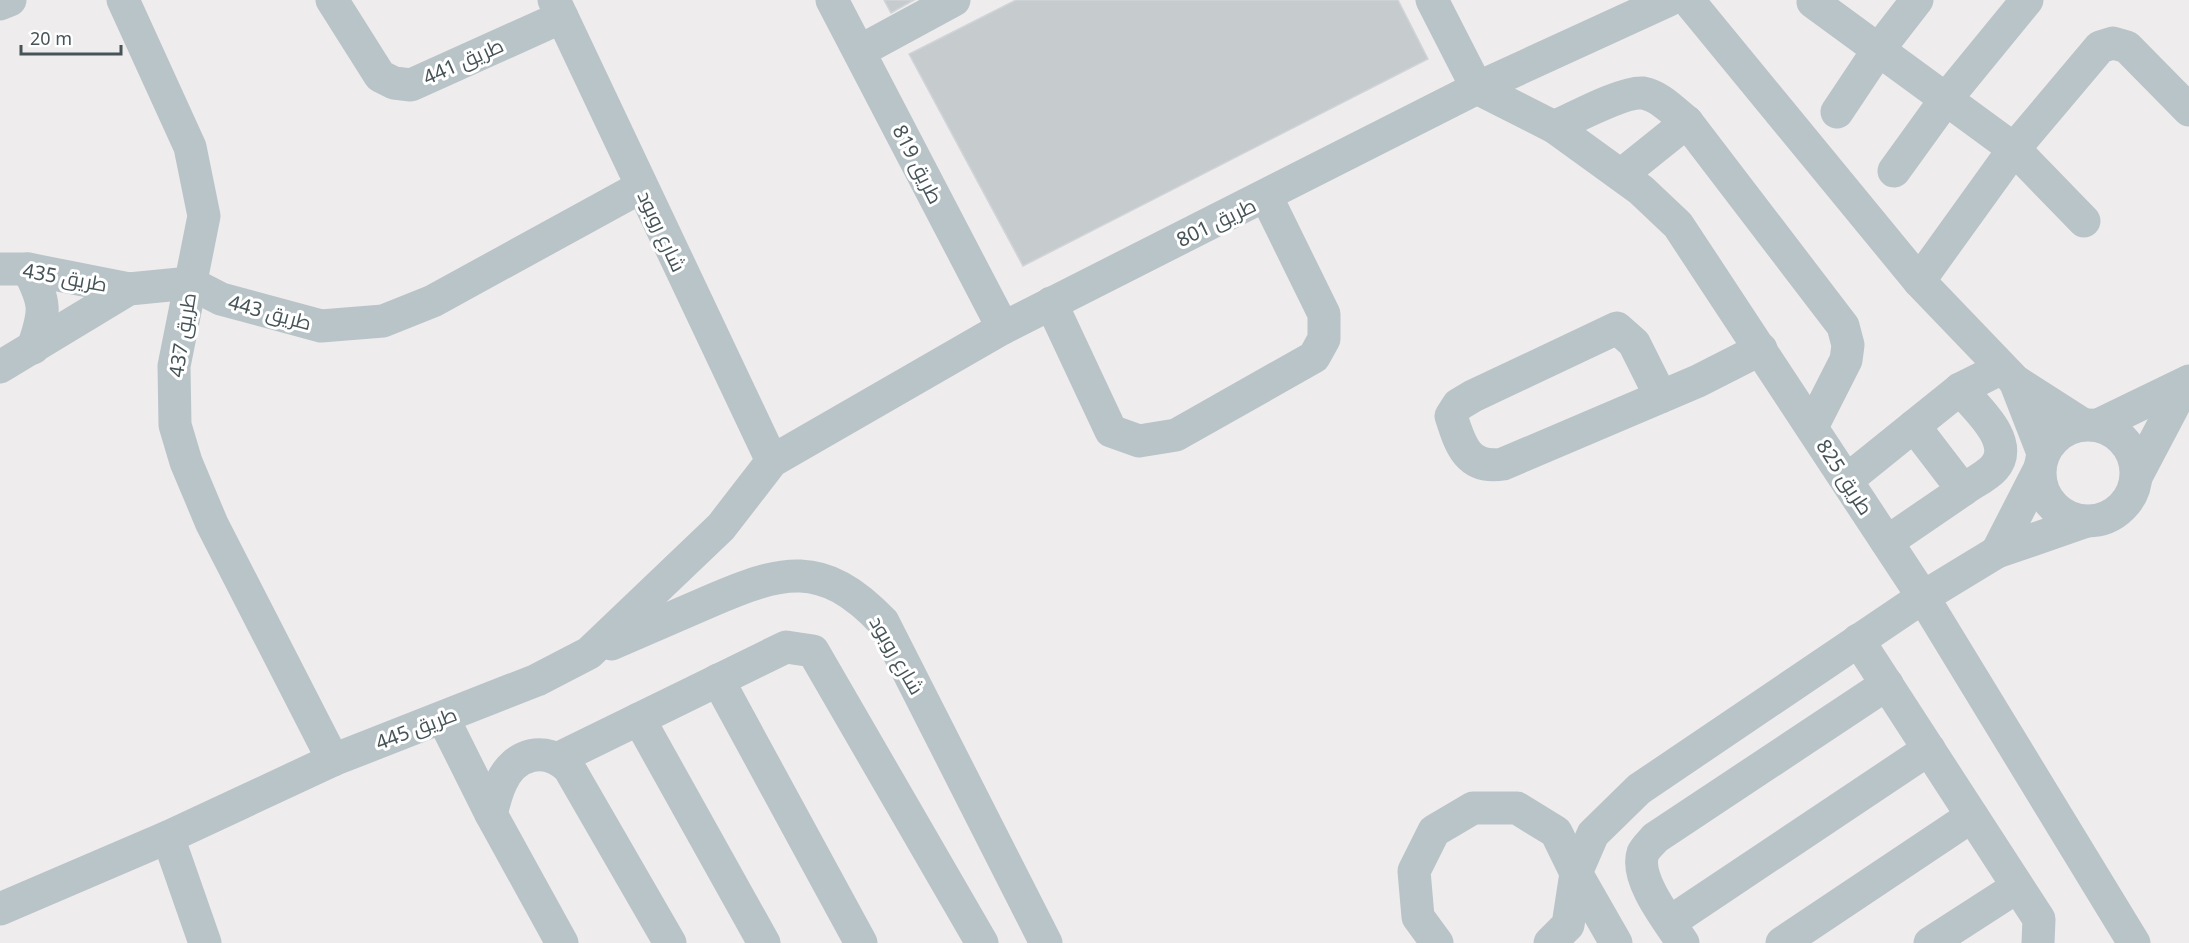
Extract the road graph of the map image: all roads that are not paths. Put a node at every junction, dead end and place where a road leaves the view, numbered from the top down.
1 (10, 0) edge
2 (332, 0) edge
3 (832, 0) edge
4 (954, 0) edge
5 (1432, 0) edge
6 (1669, 0) edge
7 (1688, 0) edge
8 (1917, 0) edge
9 (2027, 0) edge
10 (1813, 2) dead end
11 (131, 3) edge
12 (0, 4) edge
13 (558, 8) edge
14 (1879, 49) junction
15 (860, 51) junction
16 (1477, 88) junction
17 (1946, 99) junction
18 (2189, 110) edge
19 (1837, 112) dead end
20 (1687, 122) junction
21 (1554, 127) junction
22 (2014, 149) junction
23 (1894, 171) dead end
24 (1622, 175) junction
25 (642, 187) junction
26 (1266, 196) junction
27 (2084, 221) dead end
28 (14, 269) edge
29 (1919, 280) junction
30 (190, 283) junction
31 (129, 289) junction
32 (1051, 303) junction
33 (1003, 328) junction
34 (33, 348) junction
35 (1761, 349) junction
36 (0, 367) edge
37 (2008, 374) junction
38 (2187, 383) edge
39 (1960, 389) junction
40 (1661, 397) junction
41 (2090, 424) junction
42 (1914, 426) junction
43 (1812, 427) junction
44 (772, 461) junction
45 (2041, 462) junction
46 (2137, 475) junction
47 (1847, 480) junction
48 (1963, 490) junction
49 (2084, 522) junction
50 (1887, 542) junction
51 (1997, 552) junction
52 (1923, 597) junction
53 (1858, 640) junction
54 (589, 653) junction
55 (718, 680) junction
56 (1887, 684) junction
57 (443, 718) junction
58 (639, 719) junction
59 (1929, 749) junction
60 (559, 758) junction
61 (333, 760) junction
62 (491, 814) junction
63 (1972, 816) junction
64 (168, 837) junction
65 (1576, 873) junction
66 (2018, 887) junction
67 (0, 909) edge
68 (1677, 933) edge
69 (205, 943) edge
70 (562, 943) edge
71 (670, 943) edge
72 (764, 943) edge
73 (861, 943) edge
74 (982, 943) edge
75 (1046, 943) edge
76 (1437, 943) edge
77 (1550, 943) edge
78 (1616, 943) edge
79 (1782, 943) edge
80 (1930, 943) edge
81 (2038, 943) edge
82 (2134, 943) edge

1 - 12 street
2 - 13 street, طريق 441
3 - 15 street, طريق 819
4 - 15 street
5 - 16 street
6 - 16 street, طريق 801
7 - 29 street
8 - 14 street
9 - 17 street
10 - 14 street
11 - 30 street, طريق 437
13 - 25 street, شارع روبود
14 - 17 street
14 - 19 street
15 - 33 street, طريق 819
16 - 21 street, طريق 825
16 - 26 street, طريق 801
17 - 22 street
17 - 23 street
18 - 22 street
20 - 21 street
20 - 24 street
20 - 43 street
21 - 24 street, طريق 825
22 - 27 street
22 - 29 street
24 - 35 street, طريق 825
25 - 30 street, طريق 443
25 - 44 street, شارع روبود
26 - 32 street, طريق 801
26 - 32 street
28 - 31 street, طريق 435
28 - 34 street
29 - 37 street
30 - 31 street
30 - 61 street, طريق 437
31 - 34 street
32 - 33 street, طريق 801
33 - 44 street, طريق 801
34 - 36 street
35 - 40 street
35 - 43 street, طريق 825
37 - 39 street
37 - 41 street
37 - 45 street
38 - 41 street
38 - 46 street
39 - 42 street
39 - 48 street
40 - 40 street
41 - 45 street
41 - 46 street
42 - 47 street
42 - 48 street
43 - 47 street, طريق 825
44 - 54 street, طريق 445
45 - 49 street
45 - 51 street
46 - 49 street
47 - 50 street, طريق 825
48 - 50 street
49 - 51 street
50 - 52 street, طريق 825
51 - 52 street
52 - 53 street
52 - 82 street, طريق 825
53 - 56 street
53 - 65 street
54 - 57 street, طريق 445
54 - 75 street, شارع روبود
55 - 58 street
55 - 73 street
55 - 74 street
56 - 59 street
56 - 68 street
57 - 61 street, طريق 445
57 - 62 street
58 - 60 street
58 - 72 street
59 - 63 street
59 - 68 street
60 - 62 street
60 - 71 street
61 - 64 street, طريق 445
62 - 70 street
63 - 66 street
63 - 79 street
64 - 67 street, طريق 445
64 - 69 street
65 - 76 street
65 - 77 street
65 - 78 street
66 - 80 street
66 - 81 street

